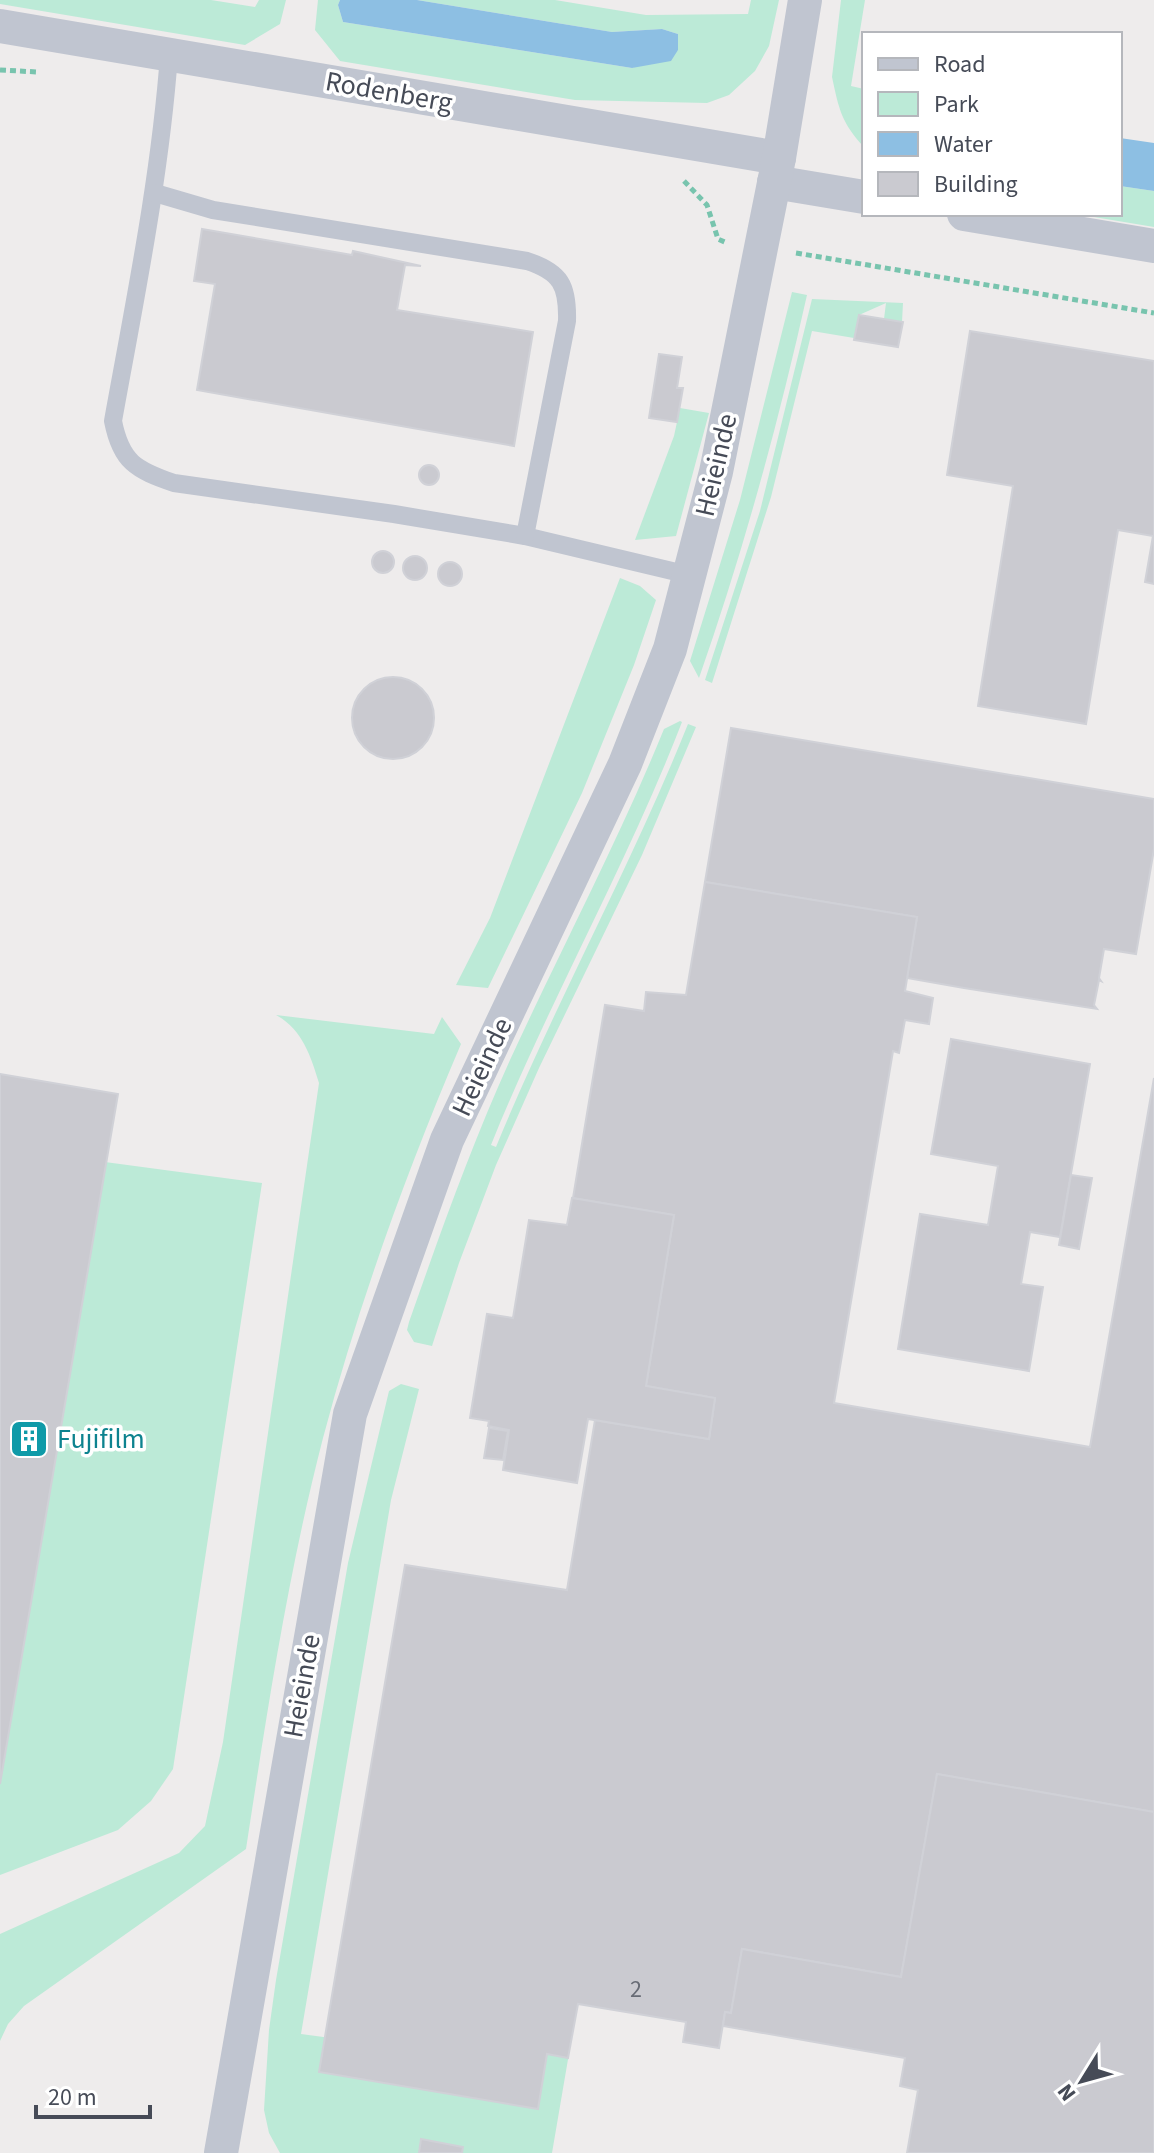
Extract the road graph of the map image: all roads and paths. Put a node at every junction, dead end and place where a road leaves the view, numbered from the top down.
1 (805, 0) edge
2 (0, 26) edge
3 (169, 55) junction
4 (0, 70) edge
5 (46, 72) dead end
6 (776, 170) junction
7 (680, 178) dead end
8 (155, 193) junction
9 (862, 196) edge
10 (976, 216) edge
11 (1154, 246) edge
12 (761, 247) junction
13 (1154, 313) edge
14 (525, 536) junction
15 (689, 575) junction
16 (221, 2153) edge

1 - 6 street, Heieinde
2 - 3 street, Rodenberg
3 - 6 street, Rodenberg
3 - 8 lane
4 - 5 path
6 - 9 street, Rodenberg
6 - 12 street, Heieinde
7 - 12 path
8 - 14 lane
8 - 14 lane
10 - 11 street
12 - 13 path
12 - 15 street, Heieinde
14 - 15 lane
15 - 16 street, Heieinde

